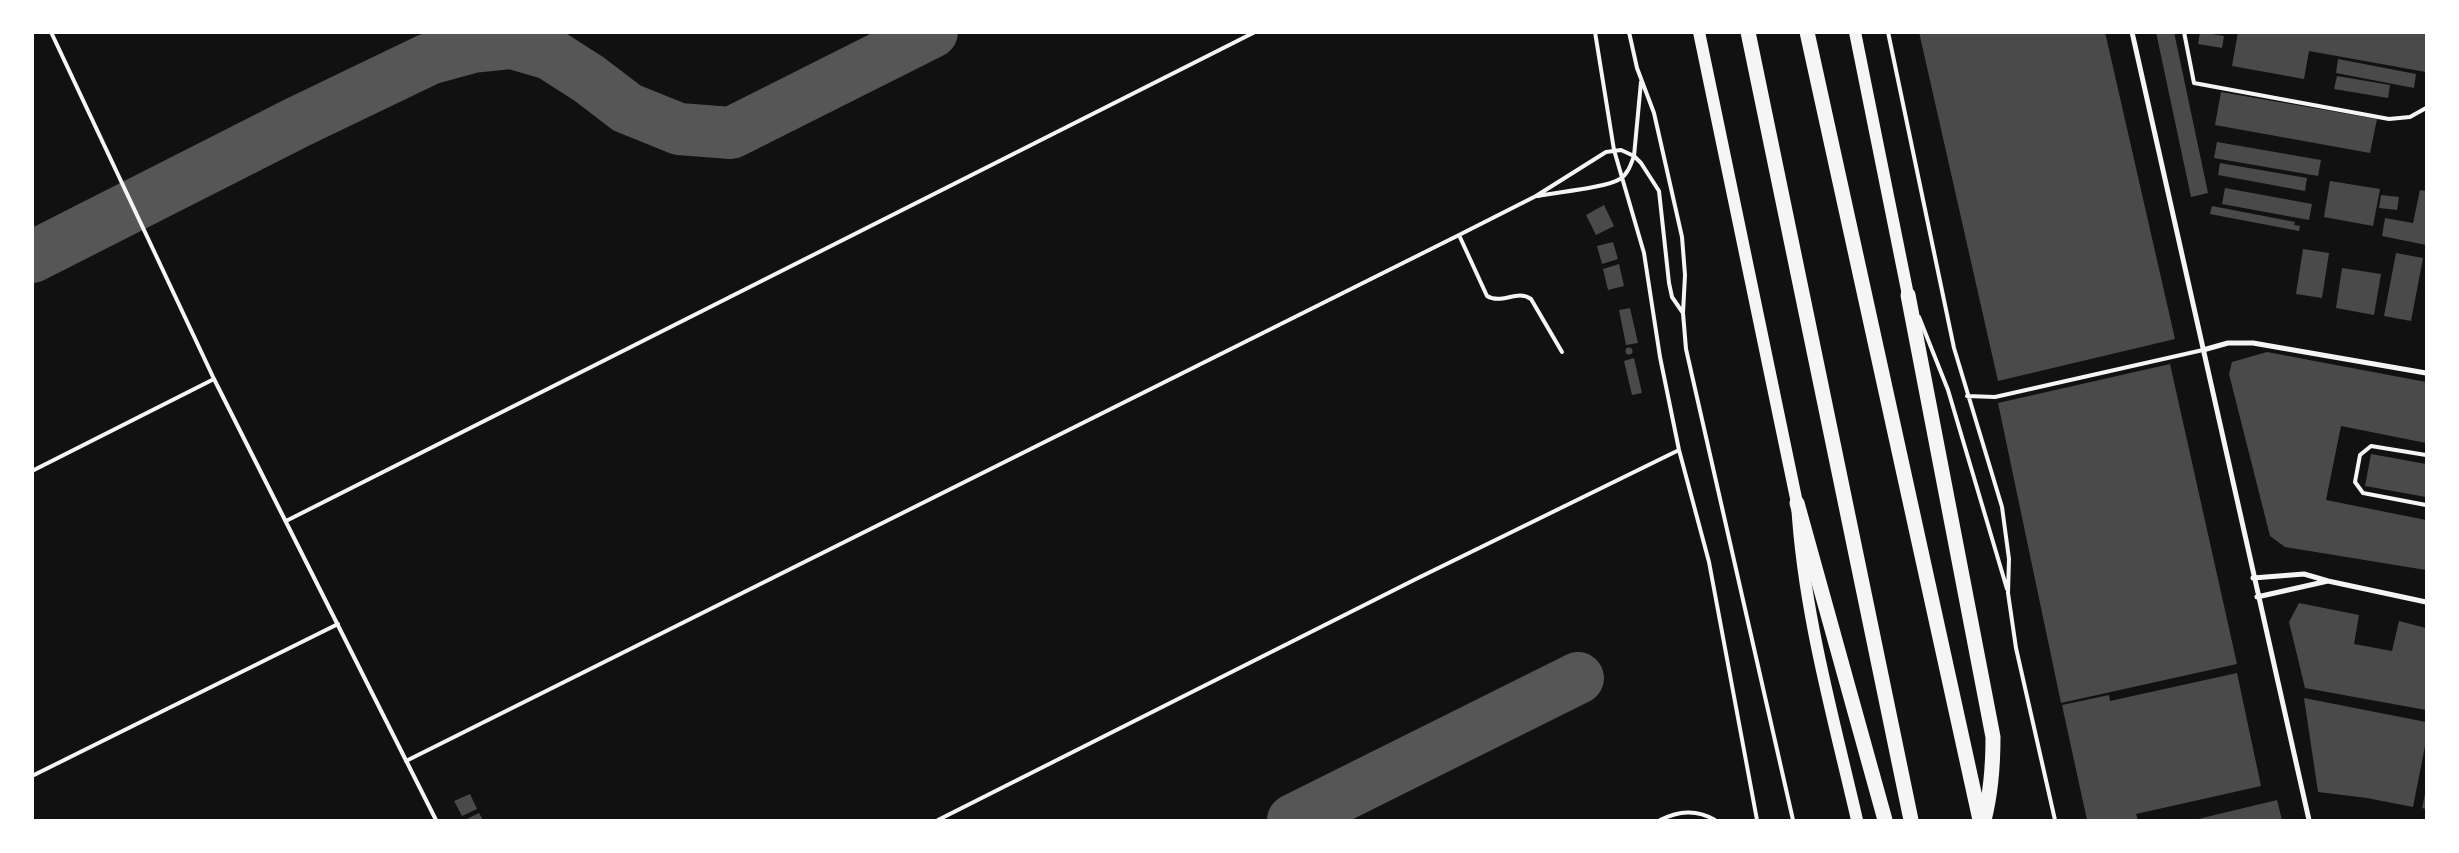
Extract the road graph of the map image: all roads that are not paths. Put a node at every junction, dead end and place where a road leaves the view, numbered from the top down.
1 (51, 32) edge
2 (1255, 32) edge
3 (1595, 32) edge
4 (1629, 32) edge
5 (1700, 32) edge
6 (1748, 32) edge
7 (1807, 32) edge
8 (1856, 32) edge
9 (1888, 32) edge
10 (2132, 32) edge
11 (2184, 32) edge
12 (1641, 80) junction
13 (2426, 108) edge
14 (1614, 150) junction
15 (1634, 156) junction
16 (1621, 178) junction
17 (1536, 196) junction
18 (1459, 235) junction
19 (1908, 295) junction
20 (1683, 314) junction
21 (2204, 350) junction
22 (1562, 352) dead end
23 (2426, 373) edge
24 (214, 379) junction
25 (1967, 396) junction
26 (1679, 450) junction
27 (2426, 455) edge
28 (32, 470) edge
29 (1797, 503) junction
30 (2426, 505) edge
31 (286, 521) junction
32 (2252, 578) junction
33 (2328, 581) junction
34 (2008, 593) junction
35 (2257, 597) junction
36 (2426, 602) edge
37 (338, 624) junction
38 (406, 761) junction
39 (32, 776) edge
40 (436, 820) edge
41 (938, 820) edge
42 (1660, 820) edge
43 (1716, 820) edge
44 (1757, 820) edge
45 (1793, 820) edge
46 (1856, 820) edge
47 (1885, 820) edge
48 (1910, 820) edge
49 (1980, 820) edge
50 (1984, 820) edge
51 (2055, 820) edge
52 (2308, 820) edge

1 - 24 lane
2 - 31 lane
3 - 14 lane
4 - 12 lane
5 - 29 main road
6 - 48 highway
7 - 49 highway
8 - 19 main road
9 - 25 lane
10 - 21 street
11 - 13 lane
12 - 15 lane
12 - 20 lane
14 - 15 lane
14 - 16 lane
14 - 17 lane
15 - 16 lane
15 - 20 lane
16 - 17 lane
16 - 26 lane
17 - 18 lane
18 - 22 lane
18 - 38 lane
19 - 34 lane
19 - 50 highway
20 - 45 lane
21 - 23 street
21 - 25 lane
21 - 32 street
24 - 28 lane
24 - 31 lane
25 - 34 lane
26 - 41 lane
26 - 44 lane
27 - 30 lane
29 - 46 main road
29 - 47 highway
31 - 37 lane
32 - 33 street
32 - 35 street
33 - 35 street
33 - 36 street
34 - 51 lane
35 - 52 street
37 - 38 lane
37 - 39 lane
38 - 40 lane
42 - 43 lane

